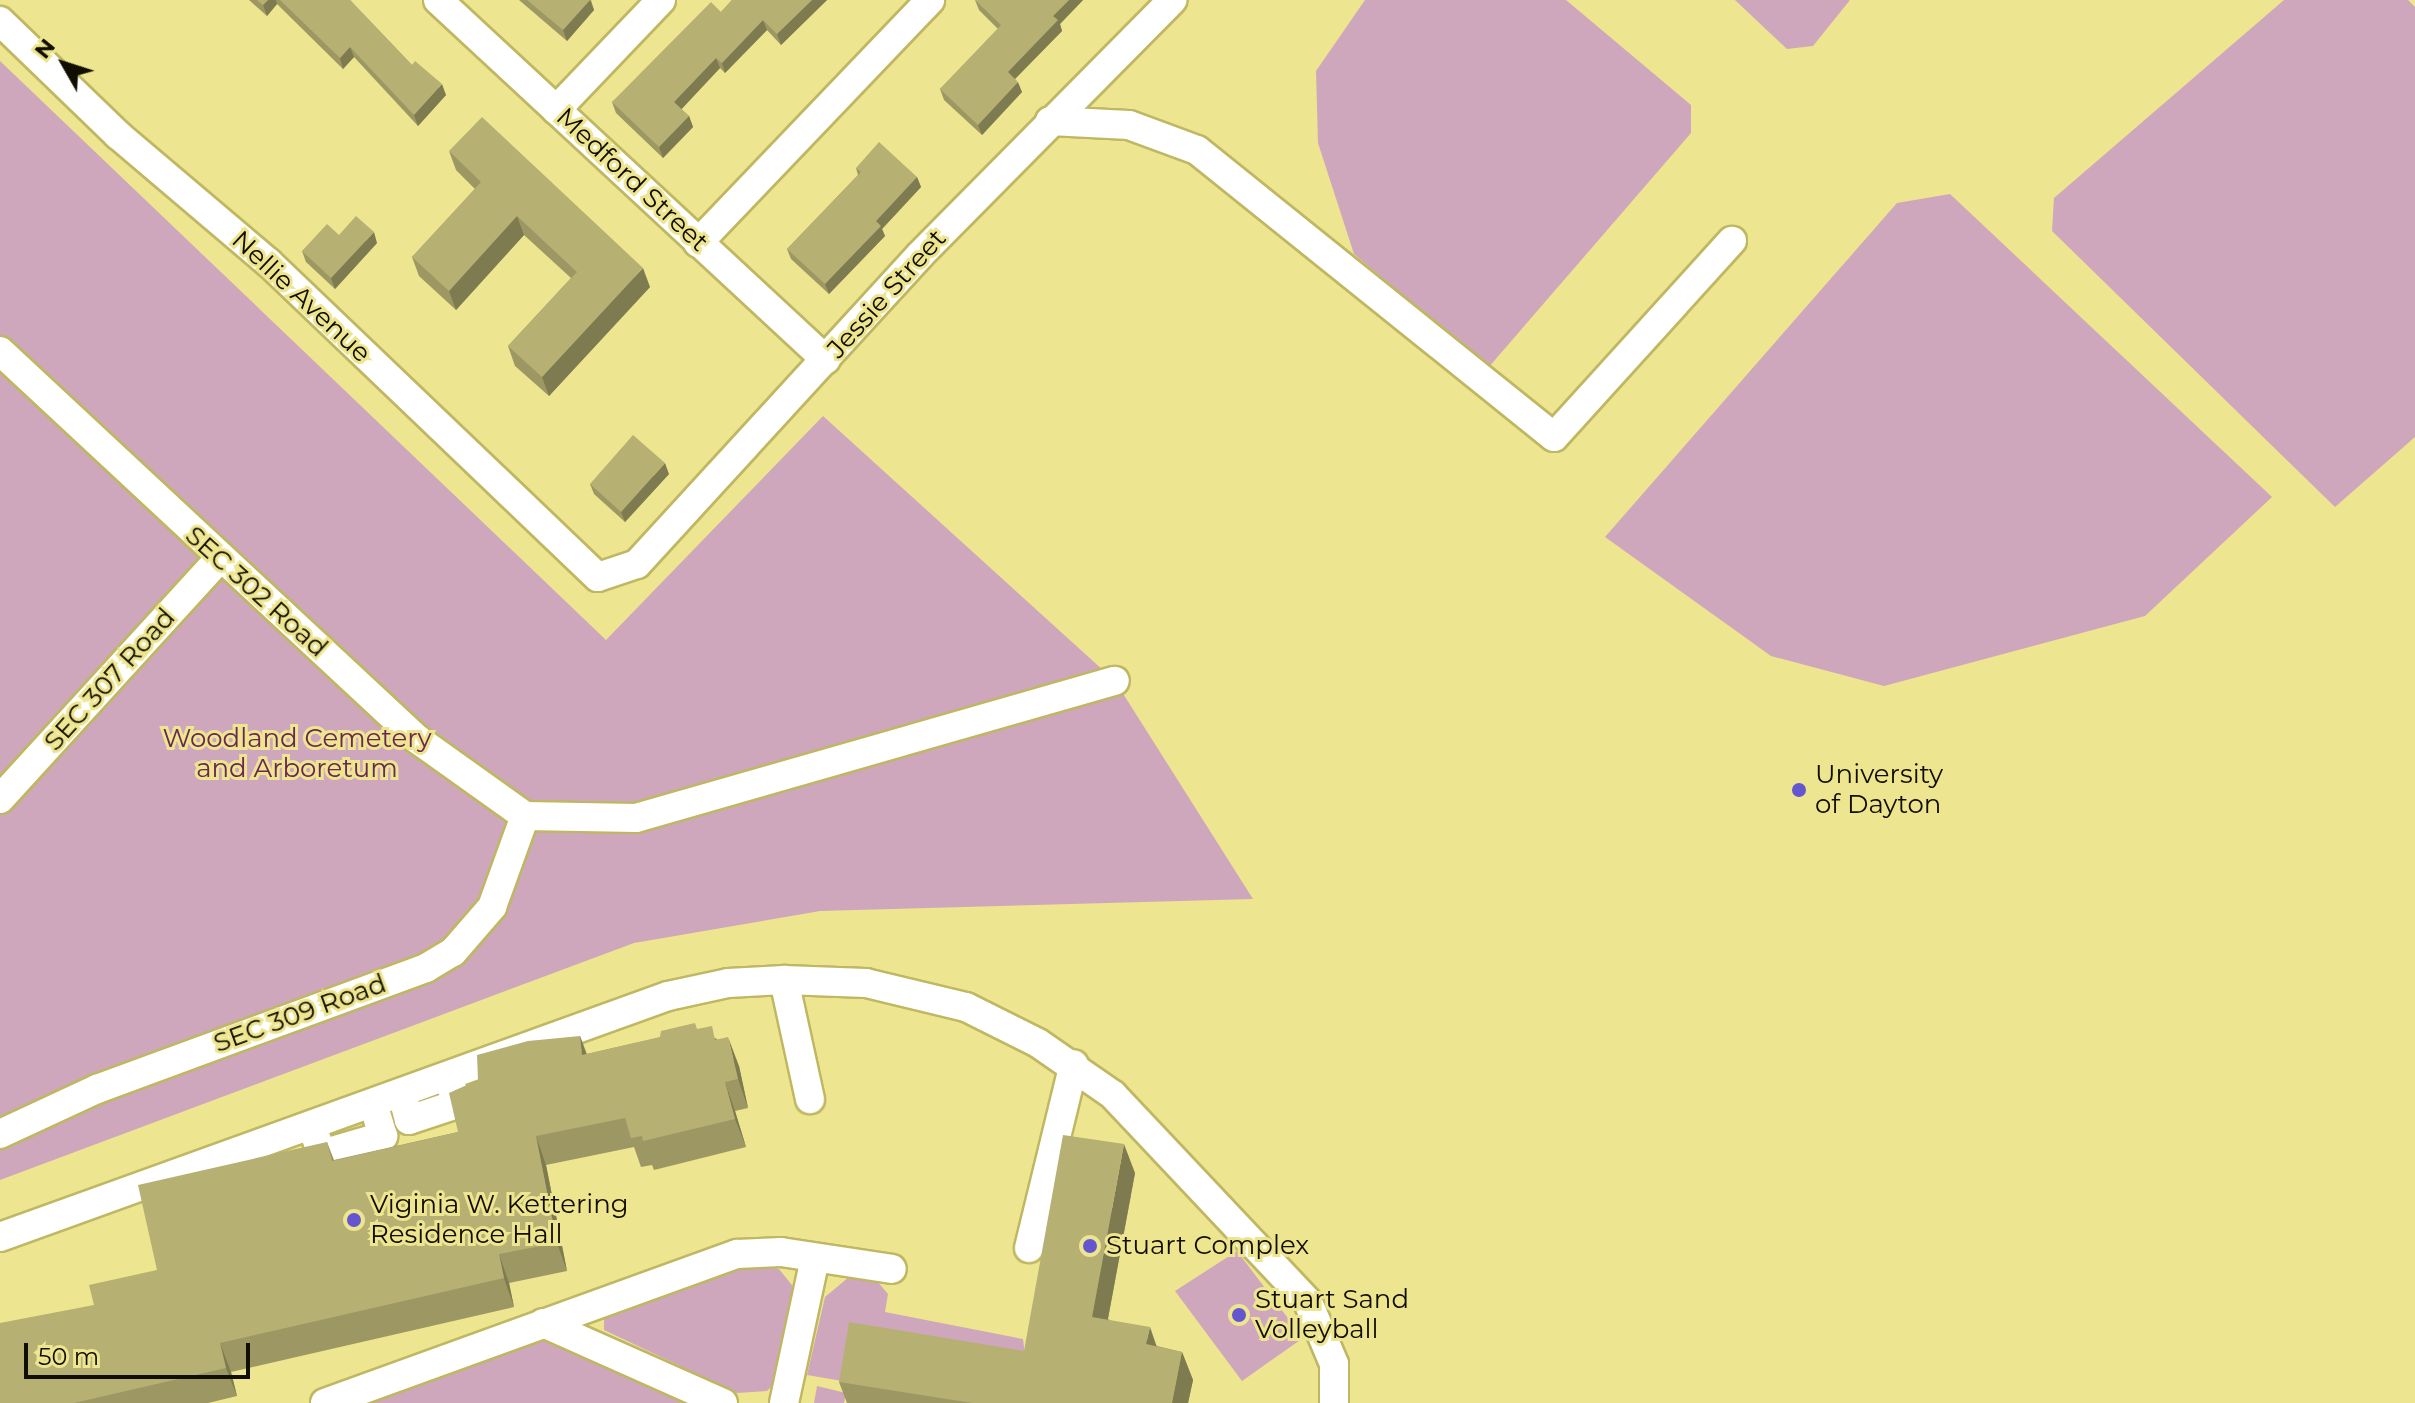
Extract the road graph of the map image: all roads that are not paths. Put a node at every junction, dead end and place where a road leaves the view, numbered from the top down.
1 (438, 0) edge
2 (661, 0) edge
3 (930, 0) edge
4 (1172, 0) edge
5 (0, 21) edge
6 (556, 110) junction
7 (1050, 121) junction
8 (1732, 241) dead end
9 (698, 243) junction
10 (0, 351) edge
11 (826, 360) junction
12 (219, 559) junction
13 (598, 577) joint
14 (1115, 681) dead end
15 (0, 799) edge
16 (525, 816) junction
17 (784, 980) junction
18 (1074, 1064) junction
19 (810, 1099) dead end
20 (0, 1134) edge
21 (0, 1237) edge
22 (1029, 1248) dead end
23 (815, 1259) junction
24 (892, 1269) dead end
25 (543, 1323) junction
26 (325, 1403) edge
27 (723, 1403) edge
28 (784, 1403) edge
29 (1334, 1403) edge

1 - 6 street, Medford Street
2 - 6 street
3 - 9 street
4 - 7 street, Jessie Street
5 - 13 street, Nellie Avenue
6 - 9 street, Medford Street
7 - 8 street
7 - 11 street, Jessie Street
9 - 11 street, Medford Street
10 - 12 street, SEC 302 Road
11 - 13 street, Jessie Street
12 - 15 street, SEC 307 Road
12 - 16 street, SEC 302 Road
14 - 16 street
16 - 20 street, SEC 309 Road
17 - 18 street
17 - 19 street
17 - 21 street
18 - 22 street
18 - 29 street
23 - 24 street
23 - 25 street
23 - 28 street
25 - 26 street
25 - 27 street

